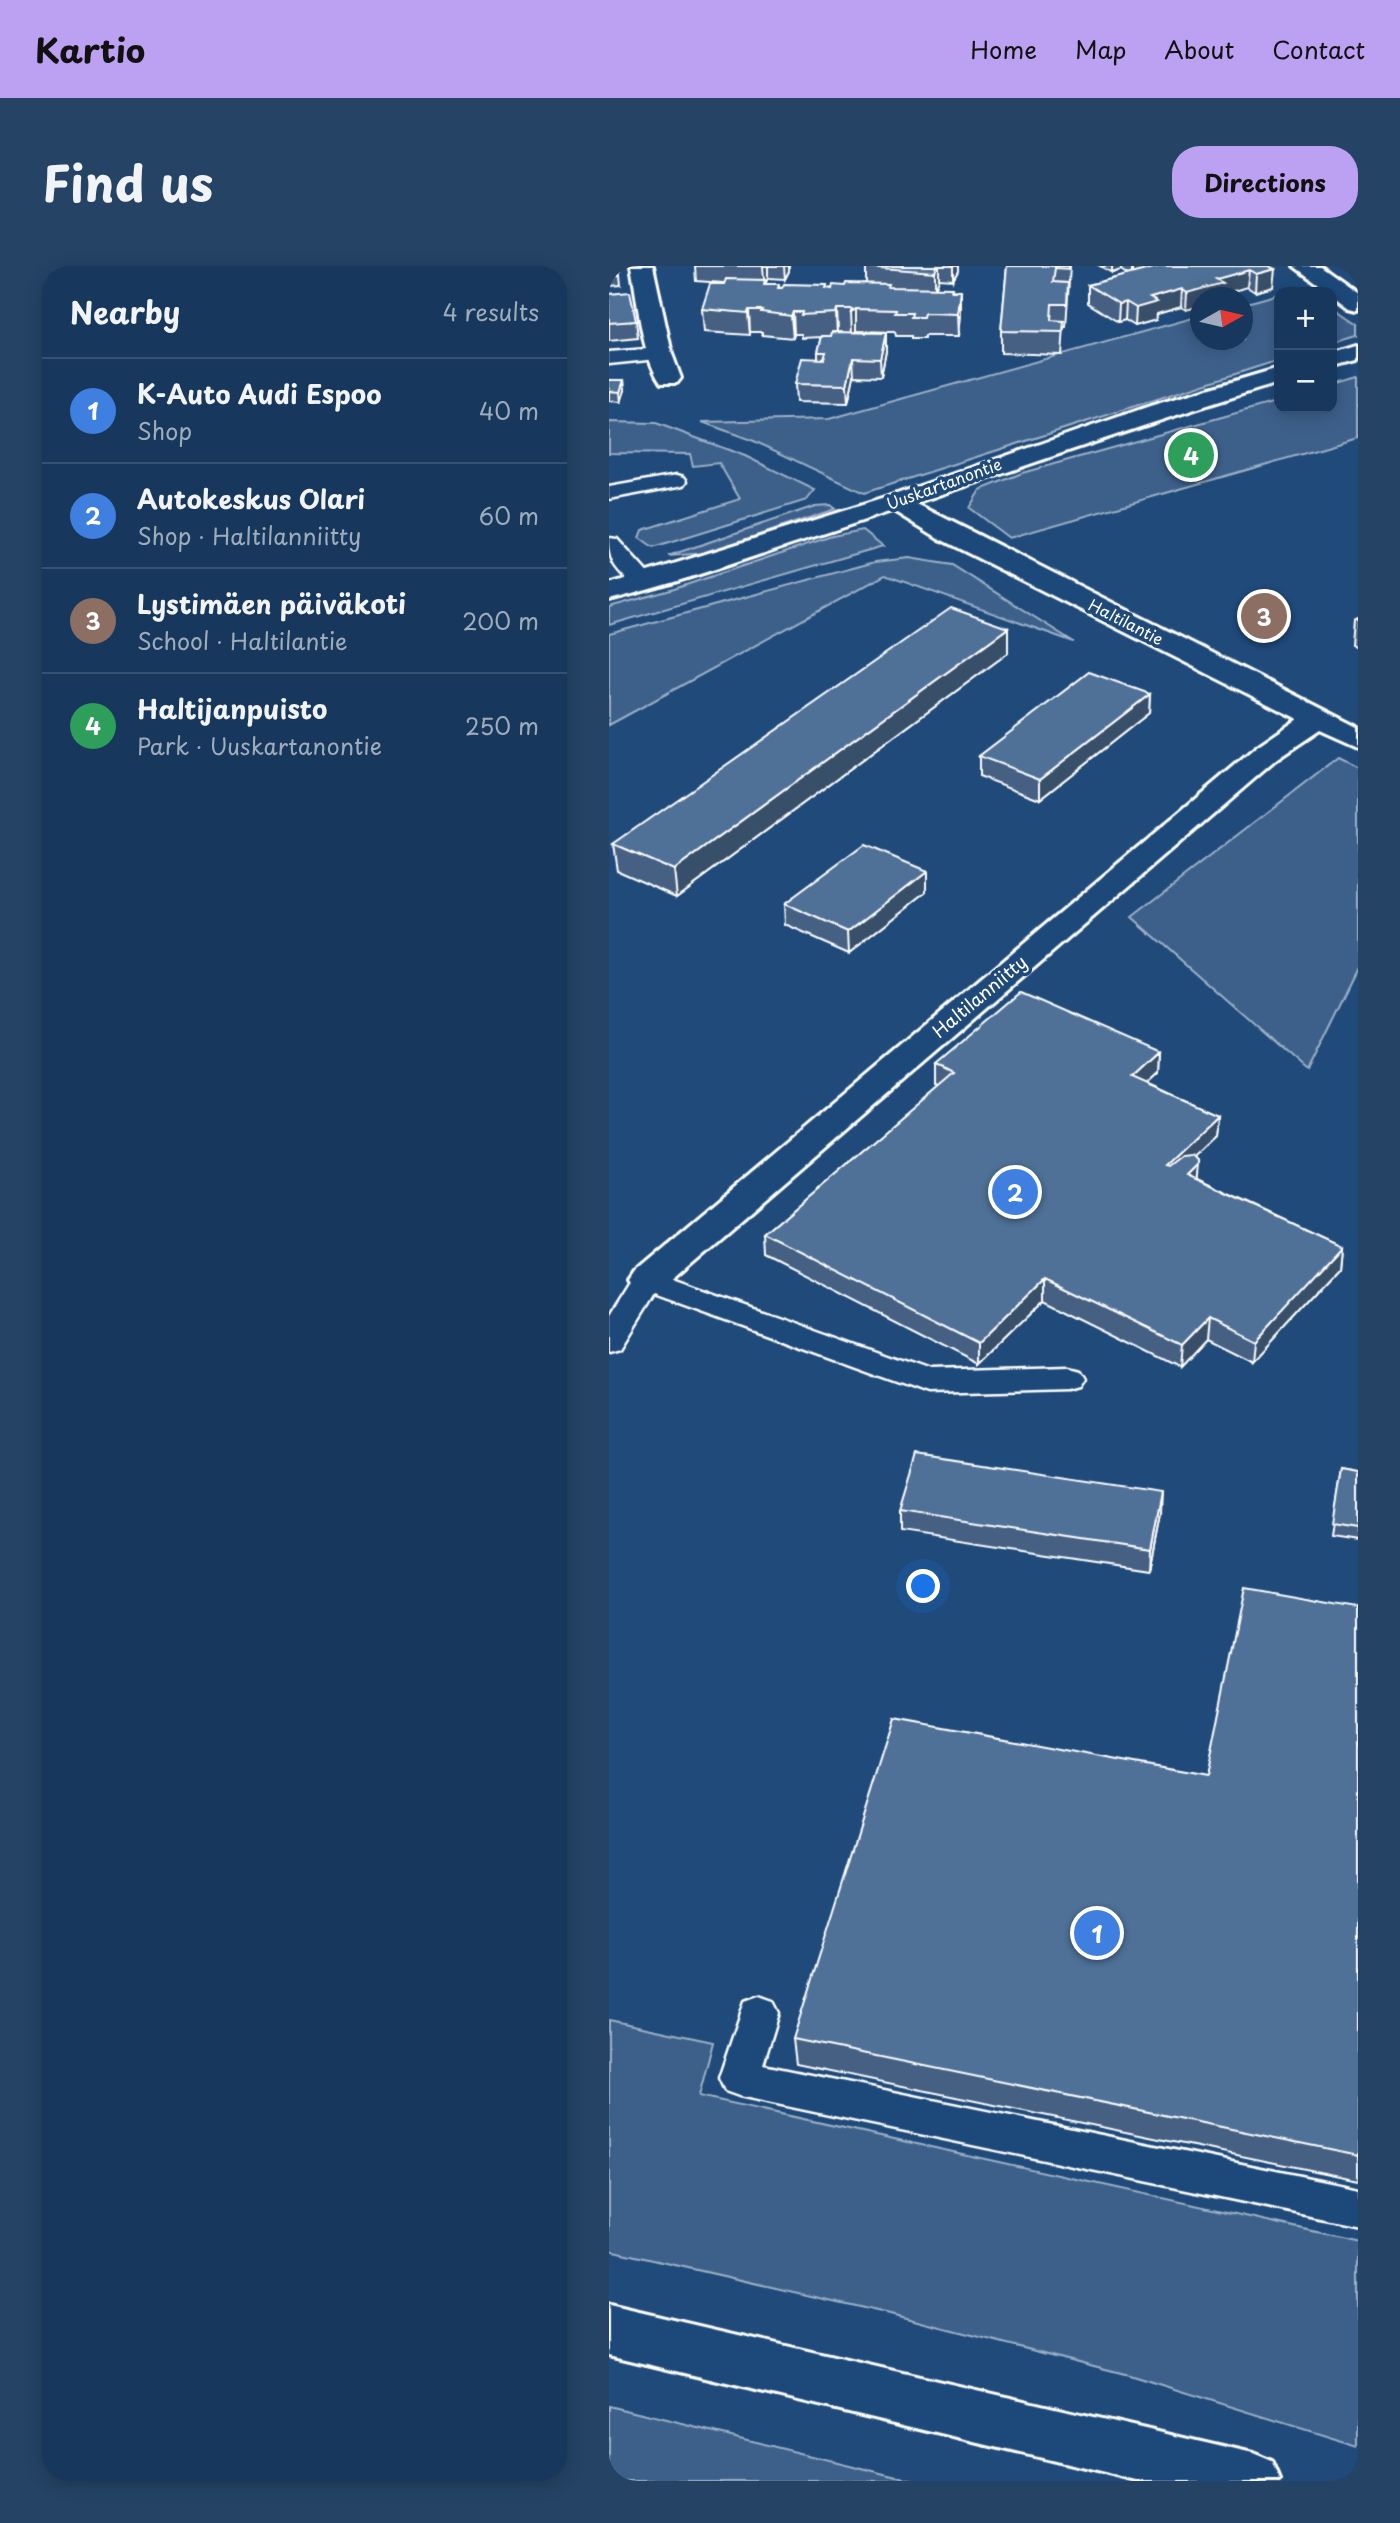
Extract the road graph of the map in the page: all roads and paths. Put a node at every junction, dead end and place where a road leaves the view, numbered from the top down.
1 (642, 266) edge
2 (1305, 266) edge
3 (1358, 303) edge
4 (1358, 352) edge
5 (660, 354) junction
6 (609, 358) edge
7 (1337, 358) edge
8 (1274, 376) edge
9 (669, 378) dead end
10 (677, 481) dead end
11 (609, 493) edge
12 (897, 502) junction
13 (609, 544) edge
14 (644, 583) junction
15 (609, 592) edge
16 (1318, 718) junction
17 (1358, 738) edge
18 (647, 1280) junction
19 (609, 1341) edge
20 (1067, 1378) dead end
21 (759, 2013) dead end
22 (1358, 2207) edge
23 (609, 2330) edge
24 (1253, 2481) edge

1 - 5 main road
2 - 3 main road
4 - 7 main road
5 - 6 lane
5 - 9 main road
8 - 12 main road, Uuskartanontie
10 - 11 lane
12 - 14 main road, Uuskartanontie
12 - 16 main road, Haltilantie
13 - 14 lane
14 - 15 main road, Uuskartanontie
16 - 17 main road, Haltilantie
16 - 18 main road, Haltilanniitty
18 - 19 lane
18 - 20 lane
21 - 22 lane
23 - 24 main road

